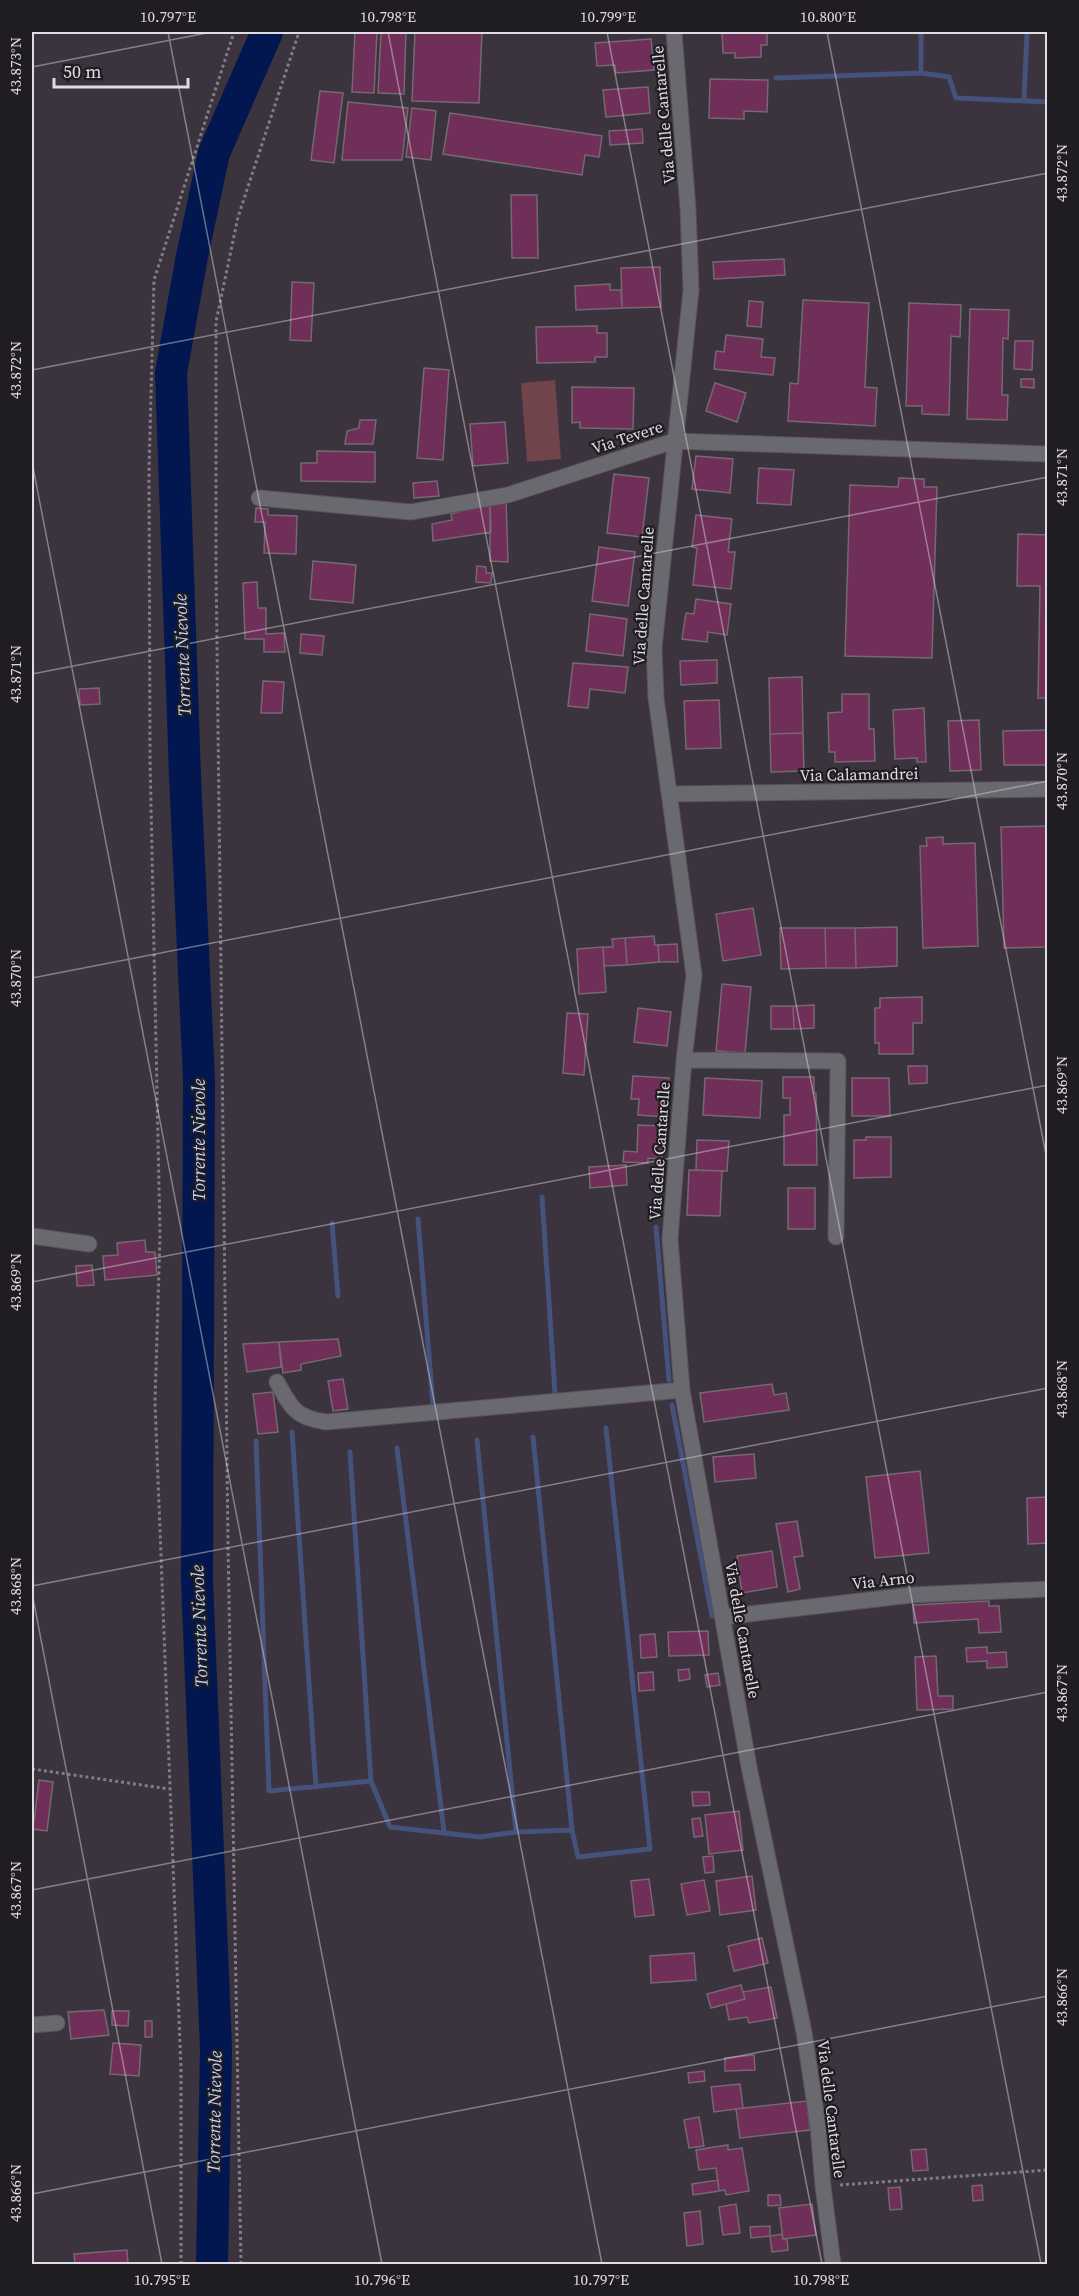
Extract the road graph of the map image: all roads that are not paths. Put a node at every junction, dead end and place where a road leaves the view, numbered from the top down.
1 (674, 32) edge
2 (674, 441) junction
3 (1047, 454) edge
4 (260, 498) dead end
5 (1047, 789) edge
6 (670, 794) junction
7 (684, 1060) junction
8 (32, 1236) edge
9 (836, 1237) dead end
10 (90, 1244) dead end
11 (276, 1382) dead end
12 (682, 1390) junction
13 (1047, 1589) edge
14 (723, 1617) junction
15 (57, 2023) dead end
16 (32, 2025) edge
17 (833, 2265) edge

1 - 2 street, Via delle Cantarelle
2 - 3 street, Via Tevere
2 - 4 street, Via Tevere
2 - 6 street, Via delle Cantarelle
5 - 6 street, Via Calamandrei
6 - 7 street, Via delle Cantarelle
7 - 9 street
7 - 12 street, Via delle Cantarelle
8 - 10 street
11 - 12 street
12 - 14 street, Via delle Cantarelle
13 - 14 street, Via Arno
14 - 17 street, Via delle Cantarelle
15 - 16 street

